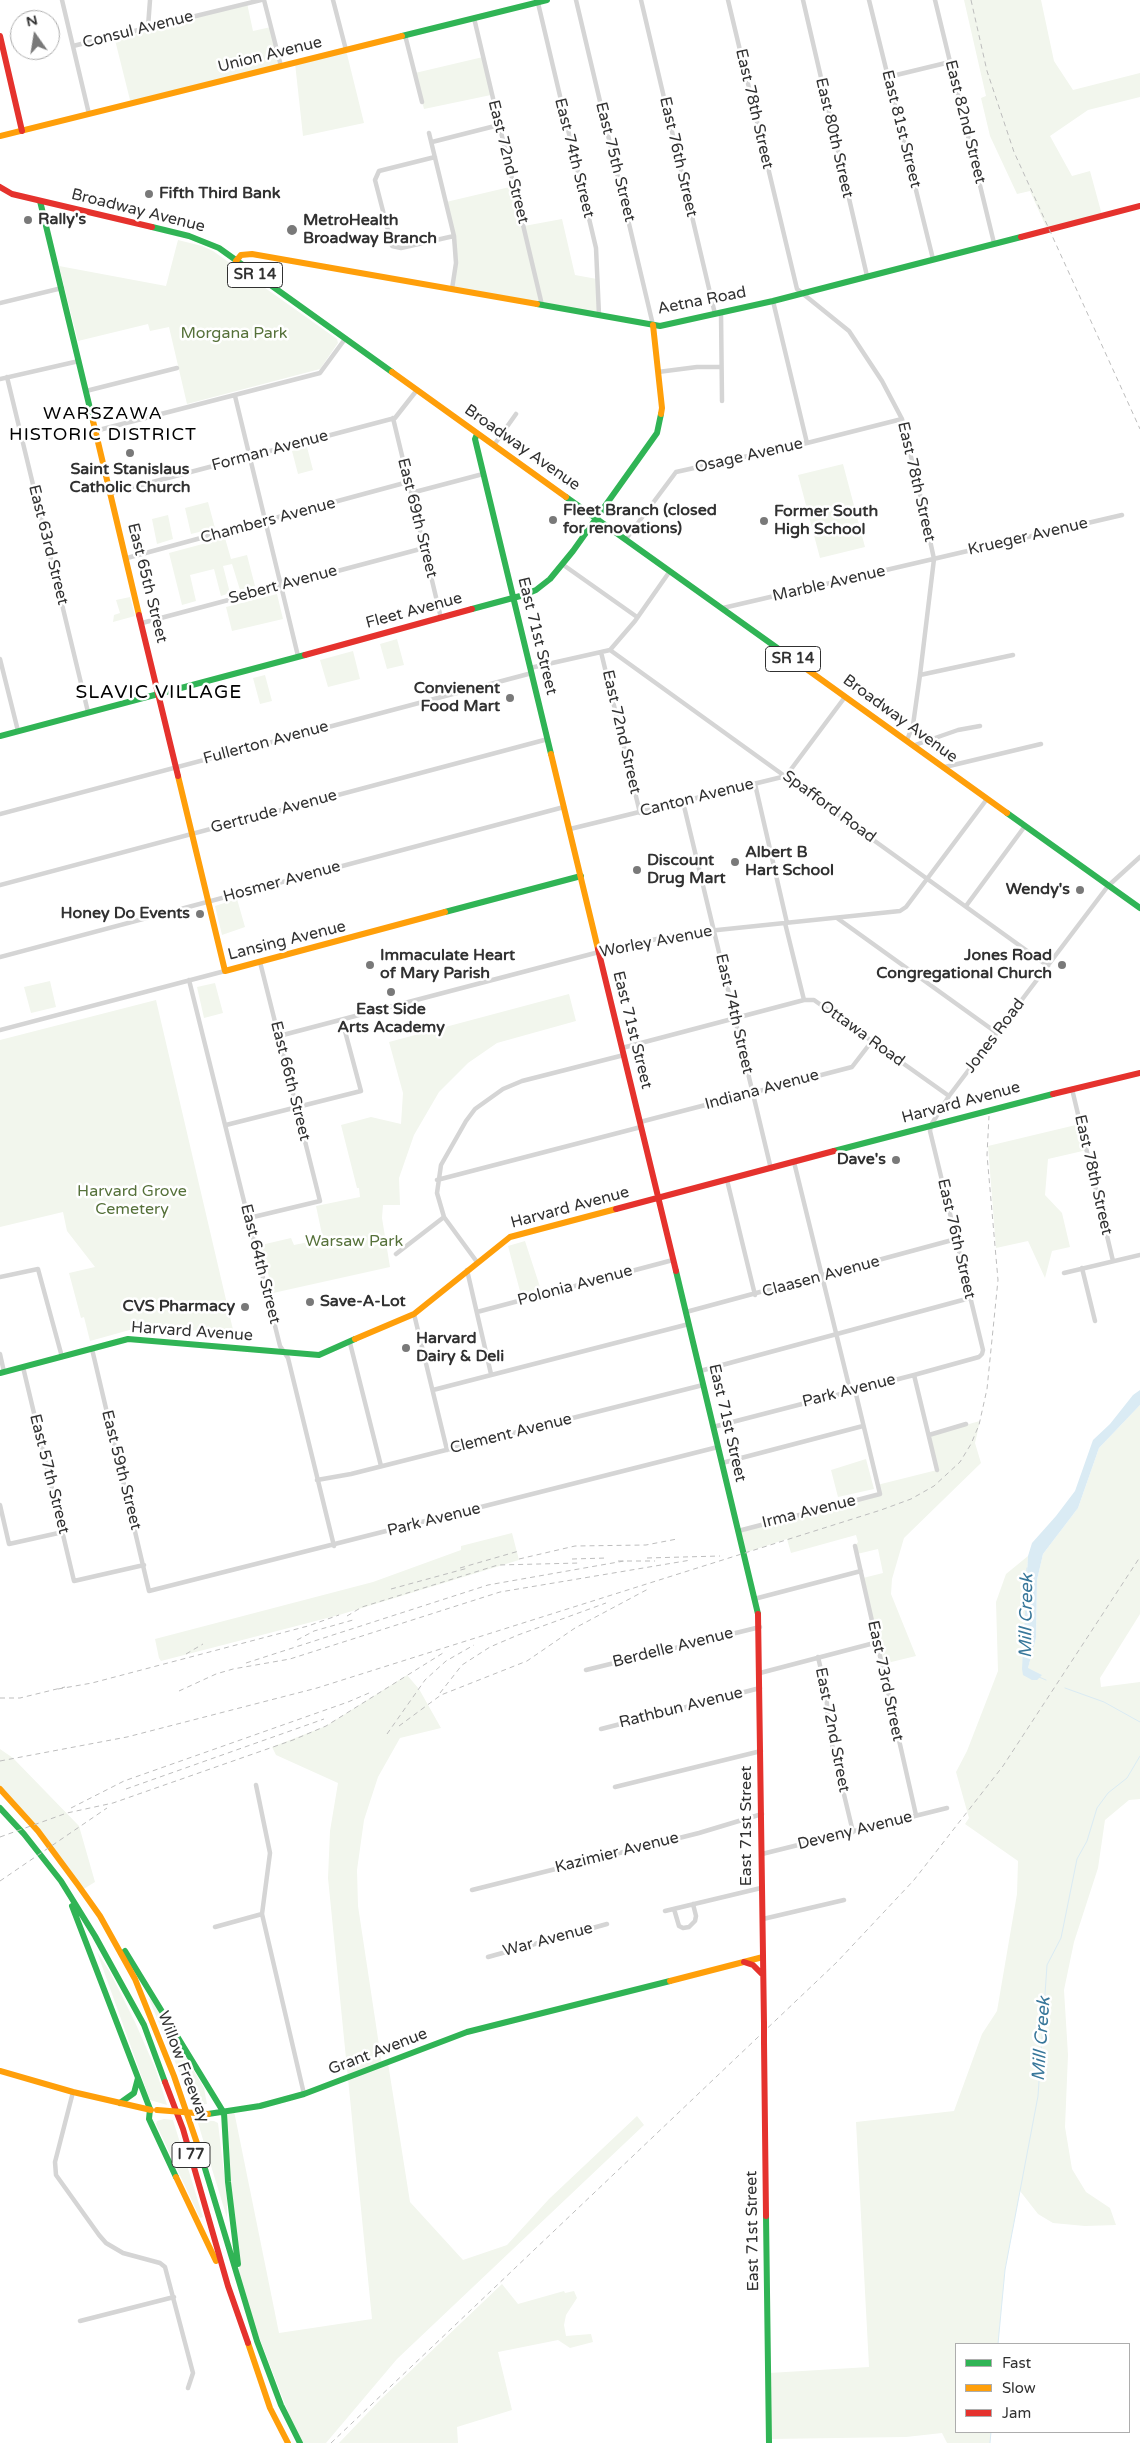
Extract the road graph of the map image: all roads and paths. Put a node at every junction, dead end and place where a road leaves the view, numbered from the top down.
1 (62, 0) edge
2 (150, 0) edge
3 (263, 0) edge
4 (334, 0) edge
5 (547, 0) edge
6 (576, 0) edge
7 (641, 0) edge
8 (728, 0) edge
9 (803, 0) edge
10 (869, 0) edge
11 (935, 0) edge
12 (538, 2) junction
13 (474, 18) junction
14 (148, 27) junction
15 (0, 36) edge
16 (405, 36) junction
17 (73, 46) junction
18 (346, 50) junction
19 (950, 62) junction
20 (281, 66) junction
21 (888, 77) junction
22 (422, 102) dead end
23 (89, 114) junction
24 (499, 125) junction
25 (22, 131) junction
26 (430, 133) dead end
27 (0, 136) edge
28 (432, 142) junction
29 (435, 157) junction
30 (0, 187) edge
31 (40, 201) junction
32 (1140, 206) edge
33 (454, 236) junction
34 (994, 243) junction
35 (933, 259) junction
36 (236, 260) junction
37 (867, 276) junction
38 (62, 288) junction
39 (452, 289) junction
40 (802, 293) junction
41 (773, 301) junction
42 (0, 303) edge
43 (542, 305) junction
44 (718, 313) junction
45 (599, 315) junction
46 (653, 325) junction
47 (345, 339) junction
48 (79, 360) junction
49 (722, 367) junction
50 (177, 368) dead end
51 (658, 372) junction
52 (7, 377) junction
53 (0, 379) edge
54 (417, 390) junction
55 (86, 391) junction
56 (235, 396) junction
57 (722, 401) dead end
58 (516, 414) dead end
59 (393, 418) junction
60 (902, 418) junction
61 (96, 431) junction
62 (477, 434) junction
63 (807, 443) junction
64 (494, 445) junction
65 (250, 456) junction
66 (483, 474) junction
67 (408, 482) junction
68 (111, 493) junction
69 (411, 493) junction
70 (1122, 515) dead end
71 (597, 518) junction
72 (266, 522) junction
73 (626, 539) junction
74 (424, 548) junction
75 (127, 558) junction
76 (934, 559) junction
77 (562, 564) junction
78 (670, 571) junction
79 (281, 585) junction
80 (513, 598) junction
81 (723, 608) junction
82 (637, 617) junction
83 (441, 618) junction
84 (142, 624) junction
85 (610, 650) junction
86 (601, 652) junction
87 (1013, 655) dead end
88 (298, 656) junction
89 (0, 659) edge
90 (531, 670) junction
91 (920, 675) junction
92 (159, 693) junction
93 (845, 697) junction
94 (88, 712) junction
95 (980, 726) dead end
96 (18, 731) junction
97 (0, 736) edge
98 (548, 739) junction
99 (907, 740) junction
100 (1042, 744) dead end
101 (915, 745) junction
102 (177, 767) junction
103 (944, 768) junction
104 (786, 776) junction
105 (755, 784) junction
106 (986, 799) junction
107 (683, 802) junction
108 (564, 807) junction
109 (640, 812) junction
110 (0, 814) edge
111 (1025, 826) junction
112 (570, 829) junction
113 (192, 834) junction
114 (1140, 858) edge
115 (581, 876) junction
116 (927, 878) junction
117 (0, 885) edge
118 (1108, 886) junction
119 (209, 901) junction
120 (966, 906) junction
121 (1140, 908) edge
122 (837, 918) junction
123 (786, 923) junction
124 (714, 931) junction
125 (599, 952) junction
126 (0, 957) edge
127 (260, 962) junction
128 (1048, 966) junction
129 (226, 971) junction
130 (189, 980) junction
131 (804, 1000) junction
132 (735, 1019) junction
133 (342, 1020) junction
134 (0, 1030) edge
135 (997, 1033) junction
136 (280, 1036) junction
137 (872, 1042) junction
138 (623, 1052) junction
139 (1140, 1073) edge
140 (1072, 1089) junction
141 (752, 1092) junction
142 (949, 1096) junction
143 (296, 1108) junction
144 (641, 1124) junction
145 (226, 1125) junction
146 (931, 1125) junction
147 (794, 1162) junction
148 (771, 1169) junction
149 (437, 1180) junction
150 (727, 1180) junction
151 (659, 1198) junction
152 (444, 1217) junction
153 (249, 1218) junction
154 (956, 1239) junction
155 (396, 1254) dead end
156 (1140, 1255) edge
157 (673, 1260) junction
158 (1113, 1261) junction
159 (477, 1262) junction
160 (1082, 1268) junction
161 (467, 1270) junction
162 (1064, 1273) dead end
163 (0, 1277) edge
164 (822, 1277) junction
165 (756, 1295) junction
166 (970, 1298) junction
167 (477, 1312) junction
168 (686, 1312) junction
169 (414, 1314) junction
170 (1095, 1321) dead end
171 (689, 1324) junction
172 (837, 1334) junction
173 (350, 1343) junction
174 (92, 1349) junction
175 (285, 1353) junction
176 (0, 1354) edge
177 (982, 1354) joint
178 (62, 1357) junction
179 (23, 1367) junction
180 (700, 1371) junction
181 (2, 1373) edge
182 (492, 1374) junction
183 (914, 1375) junction
184 (703, 1385) junction
185 (433, 1390) junction
186 (852, 1390) junction
187 (966, 1424) dead end
188 (863, 1426) junction
189 (713, 1427) junction
190 (929, 1435) junction
191 (718, 1448) junction
192 (447, 1450) junction
193 (722, 1463) junction
194 (381, 1466) junction
195 (937, 1470) dead end
196 (317, 1480) junction
197 (0, 1506) edge
198 (738, 1531) junction
199 (63, 1532) junction
200 (334, 1546) junction
201 (855, 1546) dead end
202 (144, 1565) junction
203 (861, 1571) junction
204 (149, 1591) joint
205 (754, 1599) junction
206 (760, 1627) junction
207 (878, 1642) junction
208 (818, 1657) junction
209 (586, 1670) dead end
210 (760, 1673) junction
211 (760, 1688) junction
212 (601, 1729) dead end
213 (761, 1751) junction
214 (256, 1785) dead end
215 (615, 1787) dead end
216 (0, 1789) edge
217 (0, 1808) edge
218 (947, 1808) dead end
219 (762, 1814) junction
220 (916, 1815) junction
221 (853, 1832) junction
222 (762, 1854) junction
223 (61, 1881) junction
224 (761, 1888) junction
225 (472, 1890) dead end
226 (844, 1900) dead end
227 (693, 1904) junction
228 (674, 1909) junction
229 (665, 1911) dead end
230 (262, 1914) junction
231 (100, 1916) junction
232 (763, 1919) junction
233 (607, 1924) dead end
234 (214, 1927) dead end
235 (488, 1957) dead end
236 (762, 1957) junction
237 (743, 1962) junction
238 (763, 1974) junction
239 (0, 2071) edge
240 (138, 2078) junction
241 (73, 2092) junction
242 (304, 2094) junction
243 (120, 2103) junction
244 (154, 2110) junction
245 (224, 2113) junction
246 (228, 2286) junction
247 (241, 2290) junction
248 (174, 2297) junction
249 (80, 2321) dead end
250 (188, 2388) dead end
251 (288, 2443) edge
252 (300, 2443) edge
253 (769, 2443) edge

1 - 17 street
2 - 14 street
3 - 14 street, Consul Avenue
3 - 20 street
4 - 18 street
5 - 12 main road, Union Avenue
6 - 46 street, East 75th Street
7 - 44 street, East 76th Street
8 - 40 street, East 78th Street
9 - 37 street, East 80th Street
10 - 21 street, East 81st Street
11 - 19 street, East 82nd Street
12 - 13 main road, Union Avenue
12 - 45 street, East 74th Street
13 - 16 main road, Union Avenue
13 - 24 street, East 72nd Street
14 - 17 street, Consul Avenue
15 - 25 main road
16 - 18 main road, Union Avenue
16 - 22 street
17 - 23 street
18 - 20 main road, Union Avenue
19 - 21 street
19 - 34 street, East 82nd Street
20 - 23 main road, Union Avenue
21 - 35 street, East 81st Street
23 - 25 main road, Union Avenue
24 - 28 street
24 - 43 street, East 72nd Street
25 - 27 main road, Union Avenue
26 - 28 street
28 - 29 street
29 - 33 street
29 - 33 street
30 - 31 main road, Broadway Avenue / SR 14
31 - 36 main road, Broadway Avenue / SR 14
31 - 38 main road, East 65th Street
32 - 34 main road, Aetna Road
33 - 39 street
34 - 35 main road, Aetna Road
35 - 37 main road, Aetna Road
36 - 39 main road, Aetna Road
36 - 47 main road, Broadway Avenue / SR 14
37 - 40 main road, Aetna Road
38 - 42 street
38 - 48 main road, East 65th Street
39 - 43 main road, Aetna Road
40 - 41 main road, Aetna Road
40 - 60 street, East 78th Street
41 - 44 main road, Aetna Road
41 - 63 street
43 - 45 main road, Aetna Road
44 - 46 main road, Aetna Road
44 - 49 street, East 76th Street
45 - 46 main road, Aetna Road
46 - 51 main road, Fleet Avenue
47 - 54 main road, Broadway Avenue / SR 14
47 - 56 street
48 - 52 street
48 - 55 main road, East 65th Street
49 - 51 street
49 - 57 street, East 76th Street
50 - 55 street
51 - 71 main road, Fleet Avenue
52 - 53 street
52 - 94 street, East 63rd Street
54 - 59 street
54 - 62 main road, Broadway Avenue / SR 14
55 - 61 main road, East 65th Street
56 - 61 street
56 - 65 street
58 - 64 street
59 - 65 street, Forman Avenue
59 - 67 street, East 69th Street
60 - 63 street, Osage Avenue
60 - 76 street, East 78th Street
61 - 68 main road, East 65th Street
62 - 64 main road, Broadway Avenue / SR 14
62 - 66 main road, East 71st Street
63 - 73 street, Osage Avenue
64 - 71 main road, Broadway Avenue / SR 14
65 - 68 street, Forman Avenue
65 - 72 street
66 - 69 street
66 - 80 main road, East 71st Street
67 - 69 street, East 69th Street
67 - 72 street, Chambers Avenue
68 - 75 main road, East 65th Street
69 - 74 street, East 69th Street
70 - 76 street, Krueger Avenue
71 - 73 main road, Broadway Avenue / SR 14
71 - 77 main road, Fleet Avenue
72 - 75 street, Chambers Avenue
72 - 79 street
73 - 78 main road, Broadway Avenue / SR 14
74 - 79 street, Sebert Avenue
74 - 83 street, East 69th Street
75 - 84 main road, East 65th Street
76 - 81 street, Marble Avenue
76 - 91 street, East 78th Street
77 - 80 main road, Fleet Avenue
77 - 82 street
78 - 81 main road, Broadway Avenue / SR 14
78 - 82 street
79 - 84 street, Sebert Avenue
79 - 88 street
80 - 83 main road, Fleet Avenue
80 - 90 main road, East 71st Street
81 - 93 main road, Broadway Avenue / SR 14
82 - 85 street
83 - 88 main road, Fleet Avenue
84 - 92 main road, East 65th Street
85 - 86 street, Fullerton Avenue
85 - 104 street, Spafford Road
86 - 90 street, Fullerton Avenue
86 - 109 street, East 72nd Street
87 - 91 street
88 - 92 main road, Fleet Avenue
89 - 96 street
90 - 98 main road, East 71st Street
90 - 102 street, Fullerton Avenue
91 - 99 street, East 78th Street
92 - 94 main road, Fleet Avenue
92 - 102 main road, East 65th Street
93 - 99 main road, Broadway Avenue / SR 14
93 - 104 street
94 - 96 main road, Fleet Avenue
95 - 101 street
96 - 97 main road, Fleet Avenue
98 - 108 main road, East 71st Street
98 - 113 street, Gertrude Avenue
99 - 101 main road, Broadway Avenue / SR 14
100 - 103 street
101 - 103 main road, Broadway Avenue / SR 14
102 - 110 street, Fullerton Avenue
102 - 113 main road, East 65th Street
103 - 106 main road, Broadway Avenue / SR 14
104 - 105 street, Canton Avenue
104 - 116 street, Spafford Road
105 - 107 street, Canton Avenue
105 - 123 street
106 - 111 main road, Broadway Avenue / SR 14
106 - 116 street, Worley Avenue
107 - 109 street, Canton Avenue
107 - 124 street, East 74th Street
108 - 112 main road, East 71st Street
108 - 119 street, Hosmer Avenue
109 - 112 street, Canton Avenue
111 - 118 main road, Broadway Avenue / SR 14
111 - 120 street
112 - 115 main road, East 71st Street
113 - 117 street, Gertrude Avenue
113 - 119 main road, East 65th Street
114 - 118 street, Jones Road
115 - 125 main road, East 71st Street
115 - 127 main road, Lansing Avenue
116 - 120 street, Spafford Road
116 - 122 street, Worley Avenue
118 - 121 main road, Broadway Avenue / SR 14
118 - 128 street, Jones Road
119 - 126 street, Hosmer Avenue
119 - 129 main road, East 65th Street
120 - 128 street, Spafford Road
122 - 123 street, Worley Avenue
122 - 135 street
123 - 124 street, Worley Avenue
123 - 131 street
124 - 125 street, Worley Avenue
124 - 132 street, East 74th Street
125 - 133 street, Worley Avenue
125 - 138 main road, East 71st Street
127 - 129 main road, Lansing Avenue
127 - 136 street, East 66th Street
128 - 135 street, Jones Road
129 - 130 street, Lansing Avenue
130 - 134 street, Lansing Avenue
130 - 145 street, East 64th Street
131 - 132 street, Ottawa Road
131 - 137 street, Ottawa Road
132 - 138 street, Ottawa Road
132 - 141 street, East 74th Street
133 - 136 street, Worley Avenue
133 - 143 street
135 - 142 street, Jones Road
136 - 143 street, East 66th Street
137 - 141 street, Indiana Avenue
137 - 142 street, Ottawa Road
138 - 144 main road, East 71st Street
138 - 149 street, Ottawa Road
139 - 140 main road, Harvard Avenue
140 - 146 main road, Harvard Avenue
140 - 158 street, East 78th Street
141 - 144 street, Indiana Avenue
141 - 148 street, East 74th Street
142 - 146 street, Jones Road
143 - 145 street
143 - 153 street, East 66th Street
144 - 149 street, Indiana Avenue
144 - 151 main road, East 71st Street
145 - 153 street, East 64th Street
146 - 147 main road, Harvard Avenue
146 - 154 street, East 76th Street
147 - 148 main road, Harvard Avenue
147 - 164 street
148 - 150 main road, Harvard Avenue
149 - 152 street, Ottawa Road
150 - 151 main road, Harvard Avenue
150 - 165 street
151 - 157 main road, East 71st Street
151 - 159 main road, Harvard Avenue
152 - 155 street
152 - 159 street, Ottawa Road
153 - 175 street, East 64th Street
154 - 164 street, Claasen Avenue
154 - 166 street, East 76th Street
156 - 158 street
157 - 167 street, Polonia Avenue
157 - 168 main road, East 71st Street
158 - 160 street
159 - 161 main road, Harvard Avenue
160 - 162 street
160 - 170 street
161 - 167 street
161 - 169 main road, Harvard Avenue
163 - 178 street
164 - 165 street, Claasen Avenue
164 - 172 street
165 - 168 street, Claasen Avenue
166 - 172 street
166 - 177 street, East 76th Street
167 - 182 street
168 - 171 main road, East 71st Street
169 - 173 main road, Harvard Avenue
169 - 185 street
171 - 180 main road, East 71st Street
171 - 182 street
172 - 180 street
172 - 186 street
173 - 175 main road, Harvard Avenue
173 - 194 street
174 - 175 main road, Harvard Avenue
174 - 178 main road, Harvard Avenue
174 - 202 street, East 59th Street
175 - 196 street, East 64th Street
176 - 181 street
177 - 183 street, Park Avenue
178 - 179 main road, Harvard Avenue
179 - 181 main road, Harvard Avenue
179 - 199 street, East 57th Street
180 - 184 main road, East 71st Street
182 - 185 street
183 - 186 street, Park Avenue
183 - 190 street
184 - 189 main road, East 71st Street
184 - 192 street, Clement Avenue
185 - 192 street
186 - 188 street
186 - 189 street, Park Avenue
187 - 190 street
188 - 193 street
188 - 198 street, Irma Avenue
189 - 191 main road, East 71st Street
190 - 195 street
191 - 193 main road, East 71st Street
191 - 200 street, Park Avenue
192 - 194 street, Clement Avenue
193 - 198 main road, East 71st Street
194 - 196 street, Clement Avenue
196 - 200 street, East 64th Street
197 - 199 street
198 - 205 main road, East 71st Street
199 - 202 street, East 57th Street
200 - 204 street, Park Avenue
201 - 203 street, East 73rd Street
202 - 204 street, East 59th Street
203 - 205 street
203 - 207 street, East 73rd Street
205 - 206 main road, East 71st Street
206 - 209 street, Berdelle Avenue
206 - 210 main road, East 71st Street
207 - 208 street, Rathbun Avenue
207 - 220 street, East 73rd Street
208 - 210 street, Rathbun Avenue
208 - 221 street, East 72nd Street
210 - 211 main road, East 71st Street
211 - 212 street, Rathbun Avenue
211 - 213 main road, East 71st Street
213 - 215 street
213 - 219 main road, East 71st Street
214 - 230 street
216 - 231 main road, Willow Freeway / I 77
217 - 223 main road, Willow Freeway / I 77
218 - 220 street, Deveny Avenue
219 - 222 main road, East 71st Street
219 - 225 street, Kazimier Avenue
220 - 221 street, Deveny Avenue
221 - 222 street, Deveny Avenue
222 - 224 main road, East 71st Street
223 - 240 main road
223 - 246 main road, Willow Freeway / I 77
224 - 227 street
224 - 232 main road, East 71st Street
226 - 232 street
227 - 228 street
227 - 228 street
228 - 229 street
230 - 234 street
230 - 242 street
231 - 245 main road
231 - 247 main road, Willow Freeway / I 77
232 - 236 main road, East 71st Street
233 - 235 street, War Avenue
236 - 237 main road, Grant Avenue
236 - 238 main road, East 71st Street
237 - 238 main road
237 - 242 main road, Grant Avenue
238 - 253 main road, East 71st Street, bridge
239 - 241 main road, Grant Avenue
240 - 243 main road
240 - 244 main road
241 - 243 main road, Grant Avenue
241 - 248 street
242 - 245 main road, Grant Avenue
243 - 244 main road, Grant Avenue
244 - 245 main road, Grant Avenue, bridge
244 - 246 main road
245 - 247 main road
246 - 251 main road, Willow Freeway / I 77
247 - 252 main road, Willow Freeway / I 77
248 - 249 street
248 - 250 street

